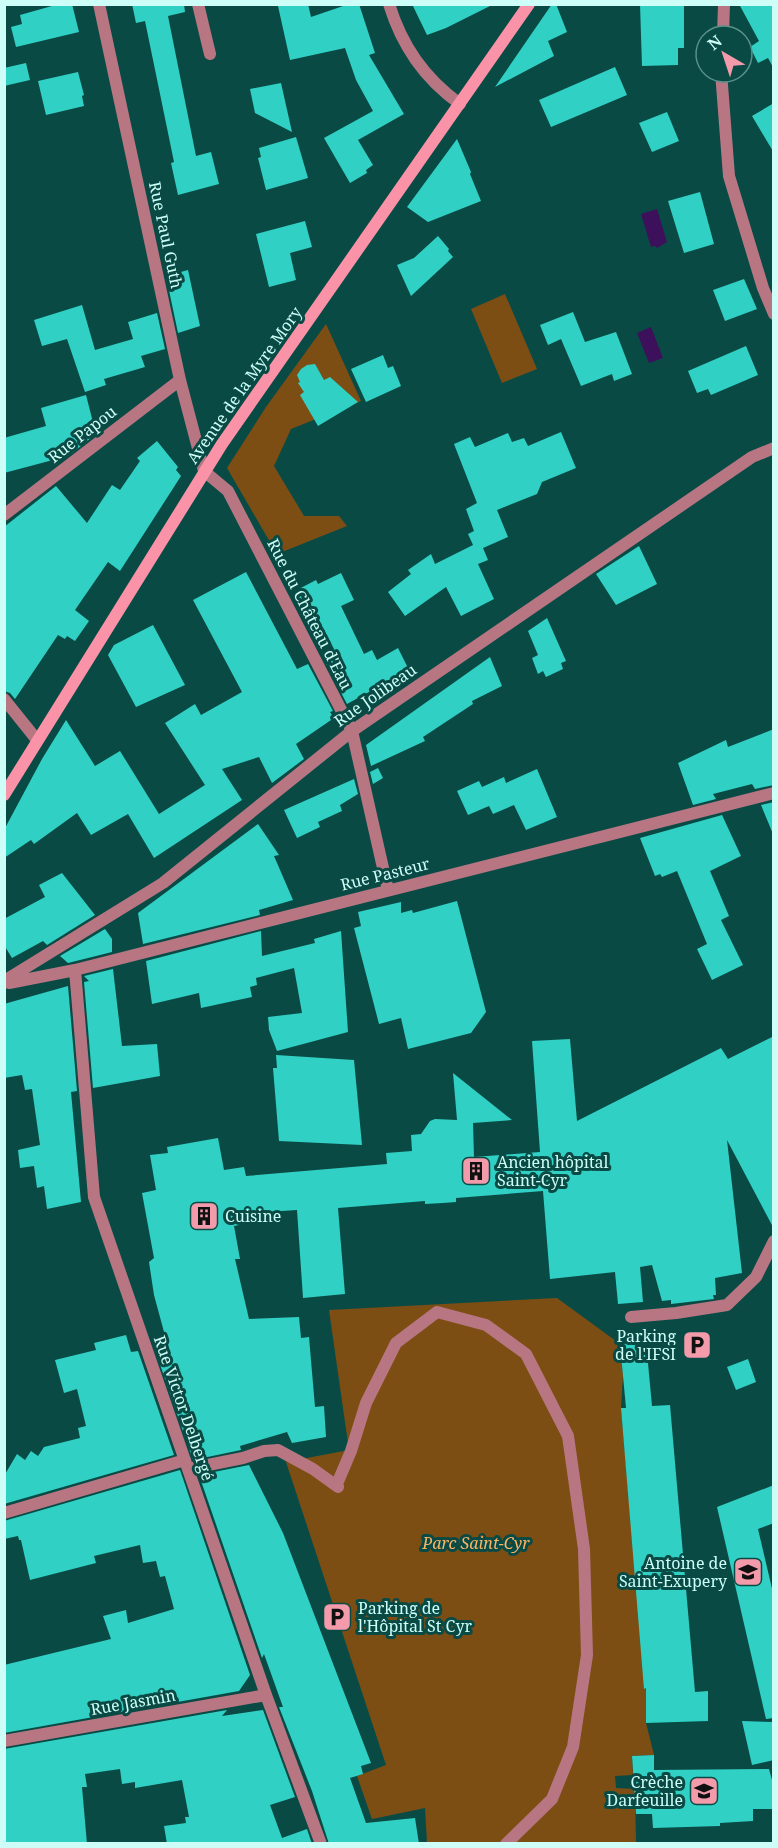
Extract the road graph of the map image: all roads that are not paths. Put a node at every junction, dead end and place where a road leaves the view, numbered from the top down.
1 (99, 4) edge
2 (198, 4) edge
3 (389, 4) edge
4 (529, 4) edge
5 (724, 4) edge
6 (723, 24) edge
7 (210, 54) dead end
8 (722, 84) edge
9 (460, 104) junction
10 (774, 314) edge
11 (180, 380) junction
12 (774, 448) edge
13 (204, 471) junction
14 (4, 515) edge
15 (4, 699) edge
16 (352, 731) junction
17 (38, 740) junction
18 (774, 794) edge
19 (4, 795) edge
20 (388, 890) junction
21 (75, 970) junction
22 (4, 982) edge
23 (774, 1241) edge
24 (631, 1317) dead end
25 (186, 1464) junction
26 (4, 1513) edge
27 (266, 1695) junction
28 (4, 1741) edge
29 (321, 1844) edge
30 (506, 1844) edge

1 - 11 street, Rue Paul Guth
2 - 7 street
3 - 9 street
4 - 9 street, Avenue de la Myre Mory
5 - 6 street
8 - 10 street
9 - 13 street, Avenue de la Myre Mory
11 - 13 street, Rue Paul Guth
11 - 14 street, Rue Papou
12 - 16 street, Rue Jolibeau
13 - 16 street, Rue du Château d'Eau
13 - 17 street, Avenue de la Myre Mory
15 - 17 street
16 - 20 street, Rue du Château d'Eau
16 - 22 street, Rue Jolibeau
17 - 19 street, Avenue de la Myre Mory
18 - 20 street, Rue Pasteur
20 - 21 street, Rue Pasteur
21 - 22 street, Rue Pasteur
21 - 25 street, Rue Victor Delbergé
23 - 24 street
25 - 26 street
25 - 27 street, Rue Victor Delbergé
25 - 30 street
27 - 28 street, Rue Jasmin
27 - 29 street, Rue Victor Delbergé

